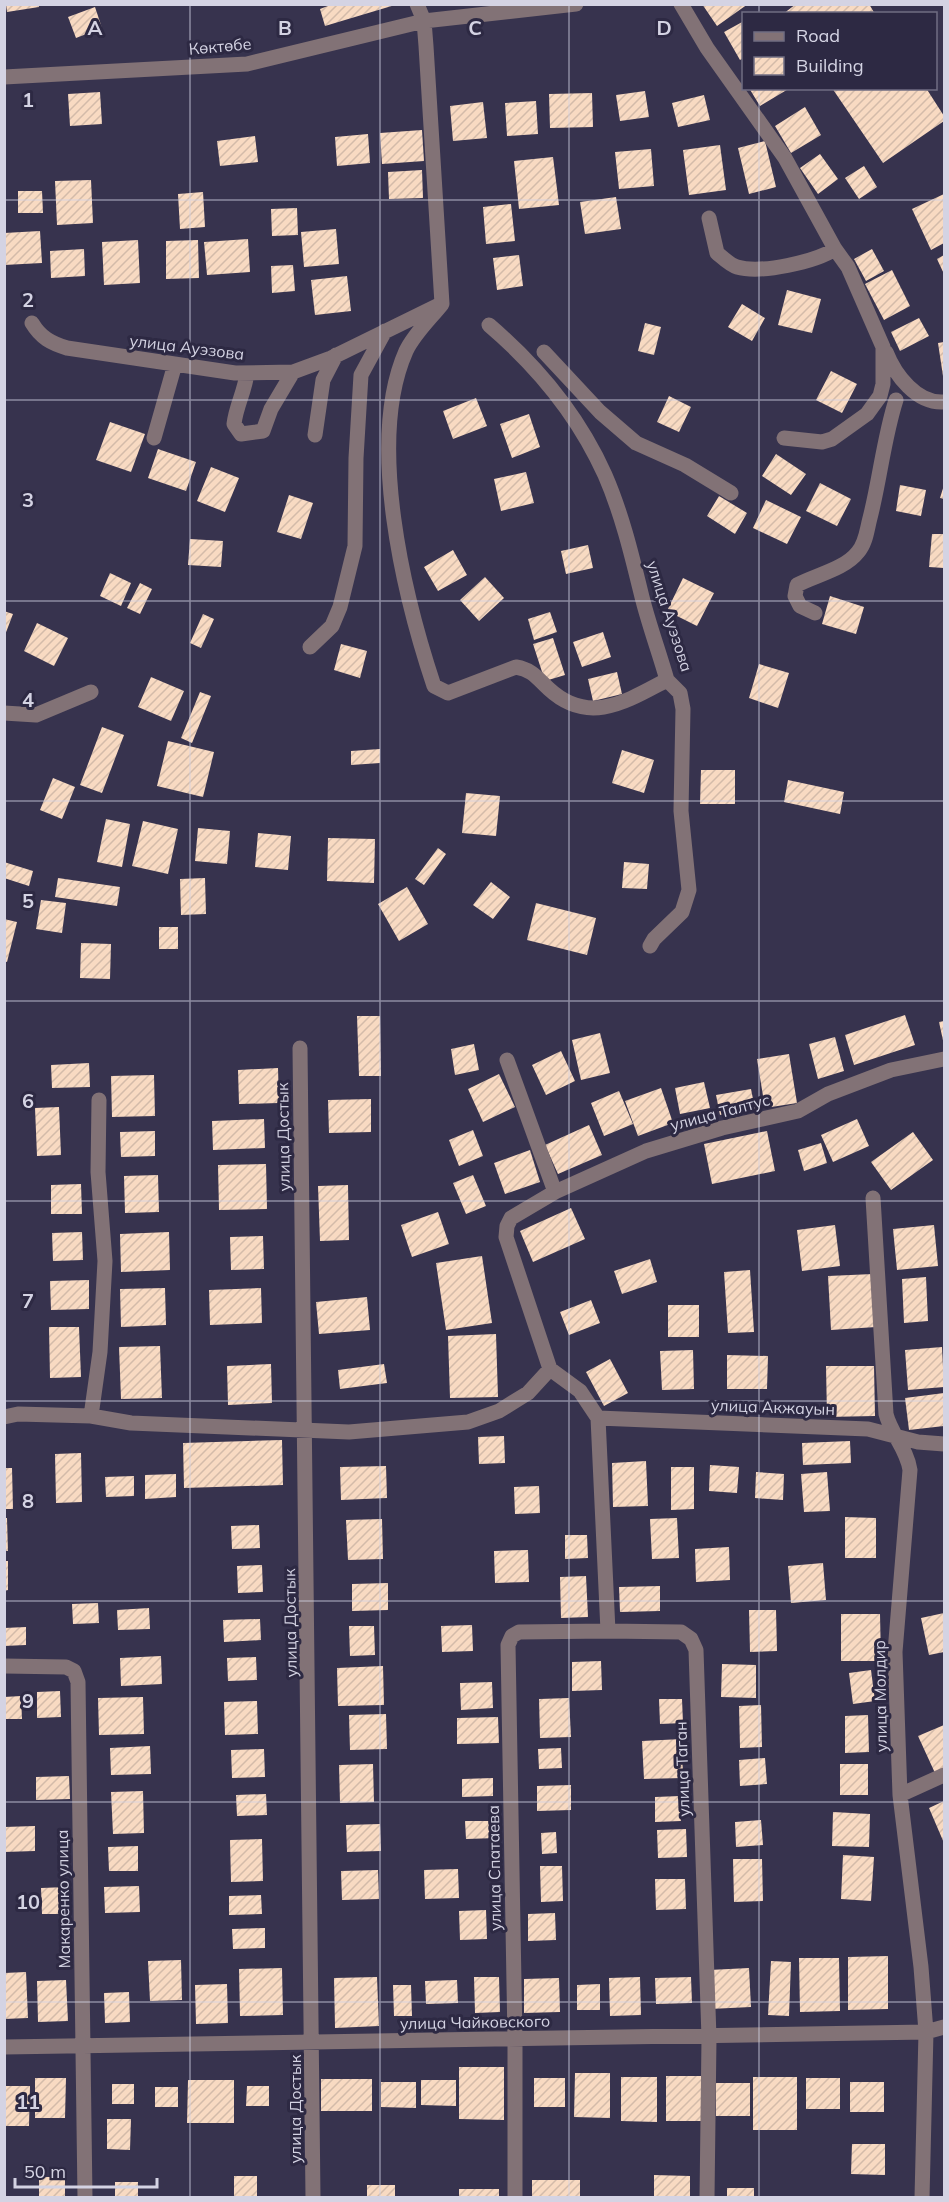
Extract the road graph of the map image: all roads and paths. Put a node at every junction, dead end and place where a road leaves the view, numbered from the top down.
1 (417, 4) edge
2 (576, 4) edge
3 (681, 4) edge
4 (424, 21) junction
5 (4, 76) edge
6 (709, 218) dead end
7 (836, 249) junction
8 (442, 304) junction
9 (32, 322) dead end
10 (489, 325) dead end
11 (386, 331) junction
12 (884, 347) junction
13 (544, 352) dead end
14 (336, 355) junction
15 (175, 364) junction
16 (293, 372) junction
17 (248, 373) junction
18 (896, 400) dead end
19 (945, 402) edge
20 (315, 435) dead end
21 (154, 438) dead end
22 (784, 438) dead end
23 (731, 494) dead end
24 (815, 613) dead end
25 (310, 647) dead end
26 (668, 680) junction
27 (91, 693) dead end
28 (4, 713) edge
29 (650, 946) dead end
30 (300, 1048) dead end
31 (945, 1059) edge
32 (507, 1060) dead end
33 (99, 1100) dead end
34 (555, 1192) junction
35 (873, 1198) dead end
36 (550, 1369) junction
37 (90, 1416) junction
38 (4, 1417) edge
39 (598, 1418) junction
40 (305, 1430) junction
41 (897, 1438) junction
42 (945, 1444) edge
43 (608, 1631) junction
44 (4, 1666) edge
45 (945, 1775) edge
46 (900, 1796) junction
47 (945, 2027) edge
48 (926, 2032) junction
49 (709, 2038) junction
50 (515, 2040) junction
51 (313, 2042) junction
52 (4, 2047) edge
53 (83, 2047) junction
54 (85, 2198) edge
55 (313, 2198) edge
56 (514, 2198) edge
57 (706, 2198) edge
58 (922, 2198) edge

1 - 4 street
2 - 4 street, Көктөбе
3 - 7 street
4 - 5 street, Көктөбе
4 - 8 street
6 - 7 street
7 - 12 street
8 - 11 street, улица Ауэзова
8 - 26 street
9 - 15 street, улица Ауэзова
10 - 26 street, улица Ауэзова
11 - 14 street, улица Ауэзова
11 - 25 street
12 - 19 street
12 - 22 street
13 - 23 street
14 - 16 street, улица Ауэзова
14 - 20 street
15 - 17 street, улица Ауэзова
15 - 21 street
16 - 17 street, улица Ауэзова
16 - 17 street
18 - 24 street
26 - 29 street, улица Ауэзова
27 - 28 street
30 - 40 street, улица Достык
31 - 34 street, улица Талтус
32 - 34 street
33 - 37 street
34 - 36 street, улица Талтус
35 - 41 street, улица Молдир
36 - 39 street
36 - 40 street
37 - 38 street
37 - 40 street
39 - 41 street, улица Акжауын
39 - 43 street
40 - 51 street, улица Достык
41 - 42 street, улица Акжауын
41 - 46 street, улица Молдир
43 - 49 street, улица Таган
43 - 50 street, улица Спатаева
44 - 53 street, Макаренко улица
45 - 46 street
46 - 48 street, улица Молдир
47 - 48 street, улица Чайковского
48 - 49 street, улица Чайковского
48 - 58 street, улица Молдир
49 - 50 street, улица Чайковского
49 - 57 street, улица Таган
50 - 51 street, улица Чайковского
50 - 56 street, улица Спатаева
51 - 53 street, улица Чайковского
51 - 55 street, улица Достык
52 - 53 street, улица Чайковского
53 - 54 street, Макаренко улица

